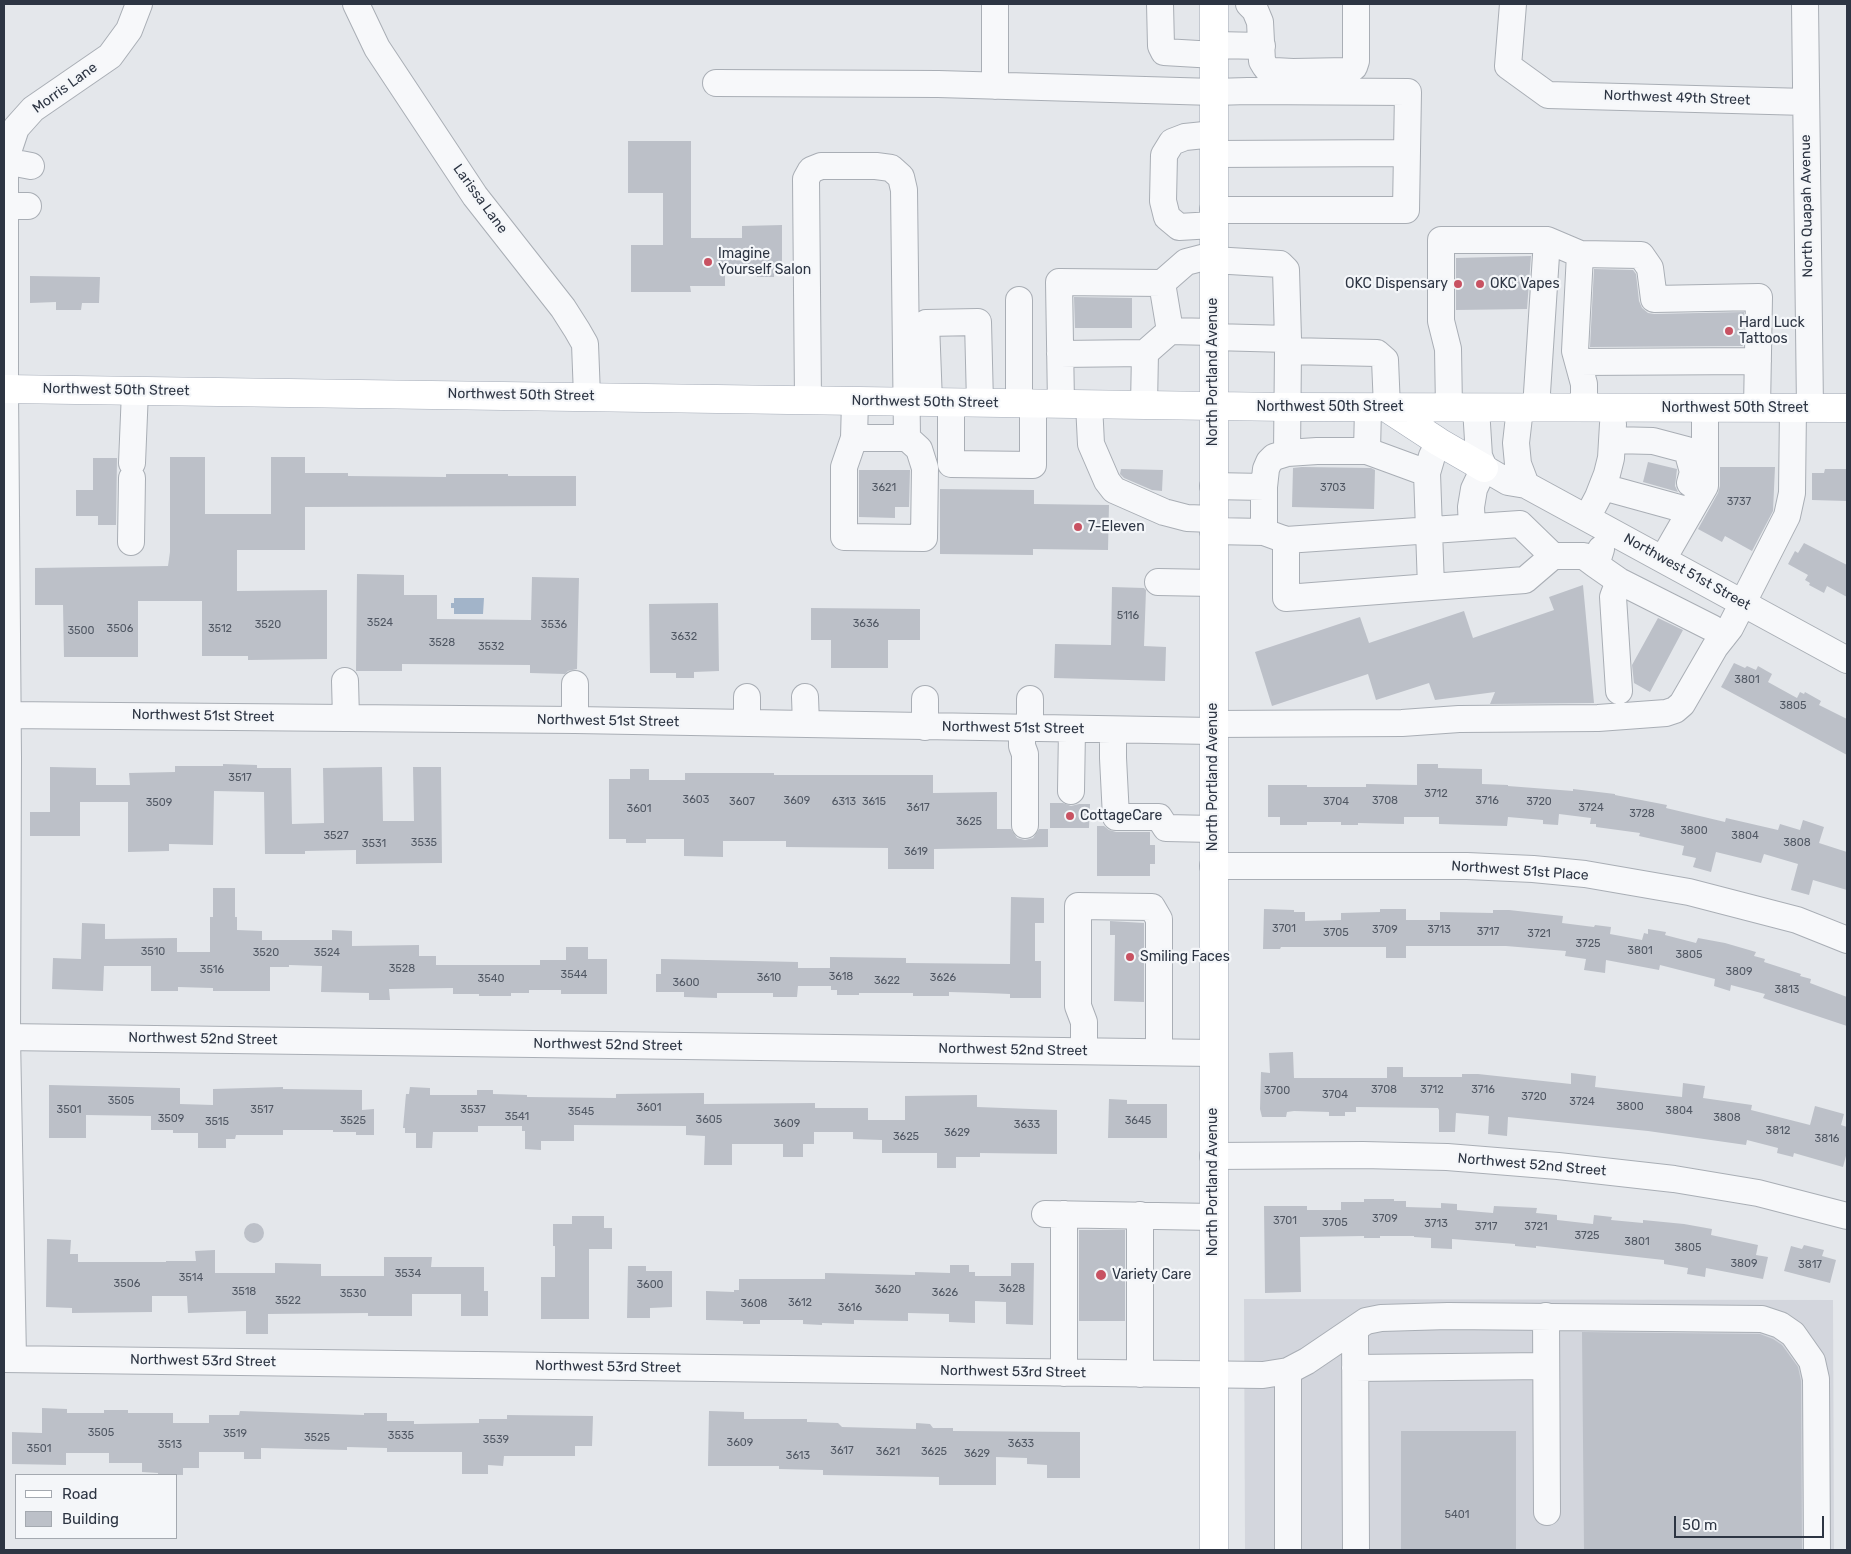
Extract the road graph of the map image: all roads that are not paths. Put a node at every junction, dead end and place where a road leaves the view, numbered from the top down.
1 (139, 4) edge
2 (356, 4) edge
3 (995, 4) edge
4 (1160, 4) edge
5 (1214, 4) edge
6 (1248, 4) edge
7 (1356, 4) edge
8 (1513, 4) edge
9 (1805, 4) edge
10 (1262, 46) junction
11 (1215, 50) junction
12 (716, 83) dead end
13 (995, 86) junction
14 (1214, 92) junction
15 (1806, 102) junction
16 (10, 123) edge
17 (1214, 144) junction
18 (1407, 153) junction
19 (31, 166) dead end
20 (4, 178) edge
21 (16, 206) edge
22 (1213, 218) junction
23 (1547, 240) junction
24 (1580, 254) junction
25 (1213, 258) junction
26 (1162, 283) junction
27 (1019, 300) dead end
28 (1170, 332) junction
29 (1213, 334) junction
30 (1288, 345) junction
31 (1145, 353) junction
32 (1060, 354) junction
33 (1758, 361) junction
34 (1578, 362) junction
35 (4, 389) edge
36 (135, 390) junction
37 (587, 396) junction
38 (808, 400) junction
39 (855, 401) junction
40 (929, 402) junction
41 (980, 403) junction
42 (1026, 404) junction
43 (1061, 404) junction
44 (1089, 404) junction
45 (1144, 405) junction
46 (1213, 406) junction
47 (1287, 407) junction
48 (1378, 408) junction
49 (1449, 408) junction
50 (1476, 408) junction
51 (1528, 408) junction
52 (1584, 408) junction
53 (1613, 408) junction
54 (1705, 408) junction
55 (1757, 408) junction
56 (1802, 408) junction
57 (1847, 408) edge
58 (854, 438) junction
59 (907, 438) junction
60 (1613, 440) junction
61 (1439, 442) junction
62 (1367, 451) junction
63 (1287, 453) junction
64 (1484, 468) junction
65 (1426, 474) junction
66 (1526, 485) junction
67 (1213, 486) junction
68 (1264, 487) junction
69 (1603, 487) junction
70 (1686, 511) junction
71 (1587, 518) junction
72 (1512, 524) junction
73 (1213, 525) junction
74 (1472, 527) junction
75 (1428, 530) junction
76 (1610, 530) junction
77 (1275, 536) junction
78 (131, 542) dead end
79 (1554, 556) junction
80 (1663, 559) junction
81 (1596, 565) junction
82 (1619, 581) junction
83 (1158, 582) dead end
84 (1213, 583) junction
85 (1431, 587) junction
86 (1744, 604) junction
87 (1723, 637) junction
88 (1847, 660) edge
89 (345, 681) dead end
90 (575, 684) dead end
91 (1619, 692) dead end
92 (747, 697) dead end
93 (805, 698) dead end
94 (925, 699) dead end
95 (1030, 699) dead end
96 (6, 715) edge
97 (346, 718) junction
98 (575, 720) junction
99 (747, 723) junction
100 (806, 724) junction
101 (925, 727) junction
102 (1026, 728) junction
103 (1213, 728) junction
104 (1072, 729) junction
105 (1113, 730) junction
106 (1072, 791) dead end
107 (1025, 825) dead end
108 (1213, 828) junction
109 (1213, 866) junction
110 (1847, 940) edge
111 (5, 1036) edge
112 (1084, 1051) junction
113 (1159, 1052) junction
114 (1213, 1053) junction
115 (1213, 1156) junction
116 (1847, 1216) edge
117 (1213, 1217) junction
118 (1140, 1219) junction
119 (1546, 1316) junction
120 (1355, 1329) junction
121 (8, 1359) edge
122 (1546, 1366) junction
123 (1355, 1368) junction
124 (1288, 1371) junction
125 (1064, 1373) junction
126 (1140, 1374) junction
127 (1213, 1375) junction
128 (1547, 1512) dead end
129 (1214, 1550) edge
130 (1288, 1550) edge
131 (1356, 1550) edge
132 (1817, 1550) edge

1 - 16 street, Morris Lane
2 - 37 street, Larissa Lane
3 - 13 street
4 - 11 street
5 - 11 main road, North Portland Avenue
6 - 10 street
7 - 10 street
8 - 15 street, Northwest 49th Street
9 - 15 street, North Quapah Avenue
10 - 11 street
11 - 14 main road, North Portland Avenue
12 - 13 street
13 - 14 street
14 - 17 main road, North Portland Avenue
14 - 18 street
15 - 56 street, North Quapah Avenue
16 - 20 street, Morris Lane
17 - 18 street
17 - 22 main road, North Portland Avenue
17 - 22 street
18 - 22 street
19 - 20 street
20 - 21 street, Morris Lane
21 - 35 street, Morris Lane
22 - 25 main road, North Portland Avenue
23 - 24 street
23 - 49 street
23 - 51 street
24 - 33 street
24 - 34 street
25 - 26 street
25 - 29 main road, North Portland Avenue
25 - 30 street
26 - 28 street
26 - 32 street
27 - 42 street
28 - 29 street
28 - 31 street
29 - 30 street
29 - 46 main road, North Portland Avenue
30 - 47 street
30 - 48 street
31 - 32 street
31 - 45 street
32 - 43 street
33 - 34 street
33 - 55 street
34 - 52 street
35 - 36 main road, Northwest 50th Street
35 - 96 street, Morris Lane
36 - 37 main road, Northwest 50th Street
36 - 78 street
37 - 38 main road, Northwest 50th Street
38 - 39 main road, Northwest 50th Street
38 - 40 street
39 - 40 main road, Northwest 50th Street
39 - 58 street
40 - 41 main road, Northwest 50th Street
40 - 41 street
40 - 42 street
40 - 59 street
41 - 42 main road, Northwest 50th Street
42 - 43 main road, Northwest 50th Street
43 - 44 main road, Northwest 50th Street
44 - 45 main road, Northwest 50th Street
44 - 73 street
45 - 46 main road, Northwest 50th Street
46 - 47 main road, Northwest 50th Street
46 - 67 main road, North Portland Avenue
47 - 48 main road, Northwest 50th Street
47 - 63 street
48 - 49 main road, Northwest 50th Street
48 - 61 main road
48 - 62 street
49 - 50 main road, Northwest 50th Street
50 - 51 main road, Northwest 50th Street
50 - 64 street
51 - 52 main road, Northwest 50th Street
51 - 66 street
52 - 53 main road, Northwest 50th Street
53 - 54 main road, Northwest 50th Street
53 - 60 street
54 - 55 main road, Northwest 50th Street
54 - 70 street
55 - 56 main road, Northwest 50th Street
56 - 57 main road, Northwest 50th Street
56 - 86 street, North Quapah Avenue
58 - 59 street
58 - 59 street
60 - 69 street
60 - 70 street
61 - 64 main road
61 - 65 street
62 - 63 street
62 - 65 street
63 - 68 street
64 - 66 street, Northwest 51st Street
64 - 74 street
65 - 75 street
66 - 71 street, Northwest 51st Street
66 - 72 street
67 - 68 street
67 - 73 main road, North Portland Avenue
68 - 77 street
69 - 70 street
69 - 71 street
70 - 80 street
71 - 76 street, Northwest 51st Street
72 - 74 street
72 - 79 street
73 - 77 street
73 - 84 main road, North Portland Avenue
74 - 75 street
75 - 77 street
75 - 85 street
76 - 80 street, Northwest 51st Street
76 - 81 street
77 - 85 street
79 - 81 street
79 - 85 street
80 - 86 street, Northwest 51st Street
81 - 82 street
82 - 87 street
82 - 91 street
83 - 84 street
84 - 103 main road, North Portland Avenue
86 - 87 street, North Quapah Avenue
86 - 88 street, Northwest 51st Street
87 - 103 street, Northwest 51st Street
89 - 97 street
90 - 98 street
92 - 99 street
93 - 100 street
94 - 101 street
95 - 102 street
96 - 97 street, Northwest 51st Street
96 - 111 street, Morris Lane
97 - 98 street, Northwest 51st Street
98 - 99 street, Northwest 51st Street
99 - 100 street, Northwest 51st Street
100 - 101 street, Northwest 51st Street
101 - 102 street, Northwest 51st Street
102 - 104 street, Northwest 51st Street
102 - 107 street
103 - 105 street, Northwest 51st Street
103 - 108 main road, North Portland Avenue
104 - 105 street, Northwest 51st Street
104 - 106 street
105 - 108 street
108 - 109 main road, North Portland Avenue
109 - 110 street, Northwest 51st Place
109 - 114 main road, North Portland Avenue
111 - 112 street, Northwest 52nd Street
111 - 121 street, Morris Lane
112 - 113 street, Northwest 52nd Street
112 - 113 street
113 - 114 street, Northwest 52nd Street
114 - 115 main road, North Portland Avenue
115 - 116 street, Northwest 52nd Street
115 - 117 main road, North Portland Avenue
117 - 118 street
117 - 127 main road, North Portland Avenue
118 - 125 street
118 - 126 street
119 - 120 street, Northwest 53rd Street
119 - 122 street
119 - 132 street, Northwest 53rd Street
120 - 123 street
120 - 124 street, Northwest 53rd Street
121 - 125 street, Northwest 53rd Street
122 - 123 street
122 - 128 street
123 - 131 street
124 - 127 street, Northwest 53rd Street
124 - 130 street
125 - 126 street, Northwest 53rd Street
126 - 127 street, Northwest 53rd Street
127 - 129 main road, North Portland Avenue

